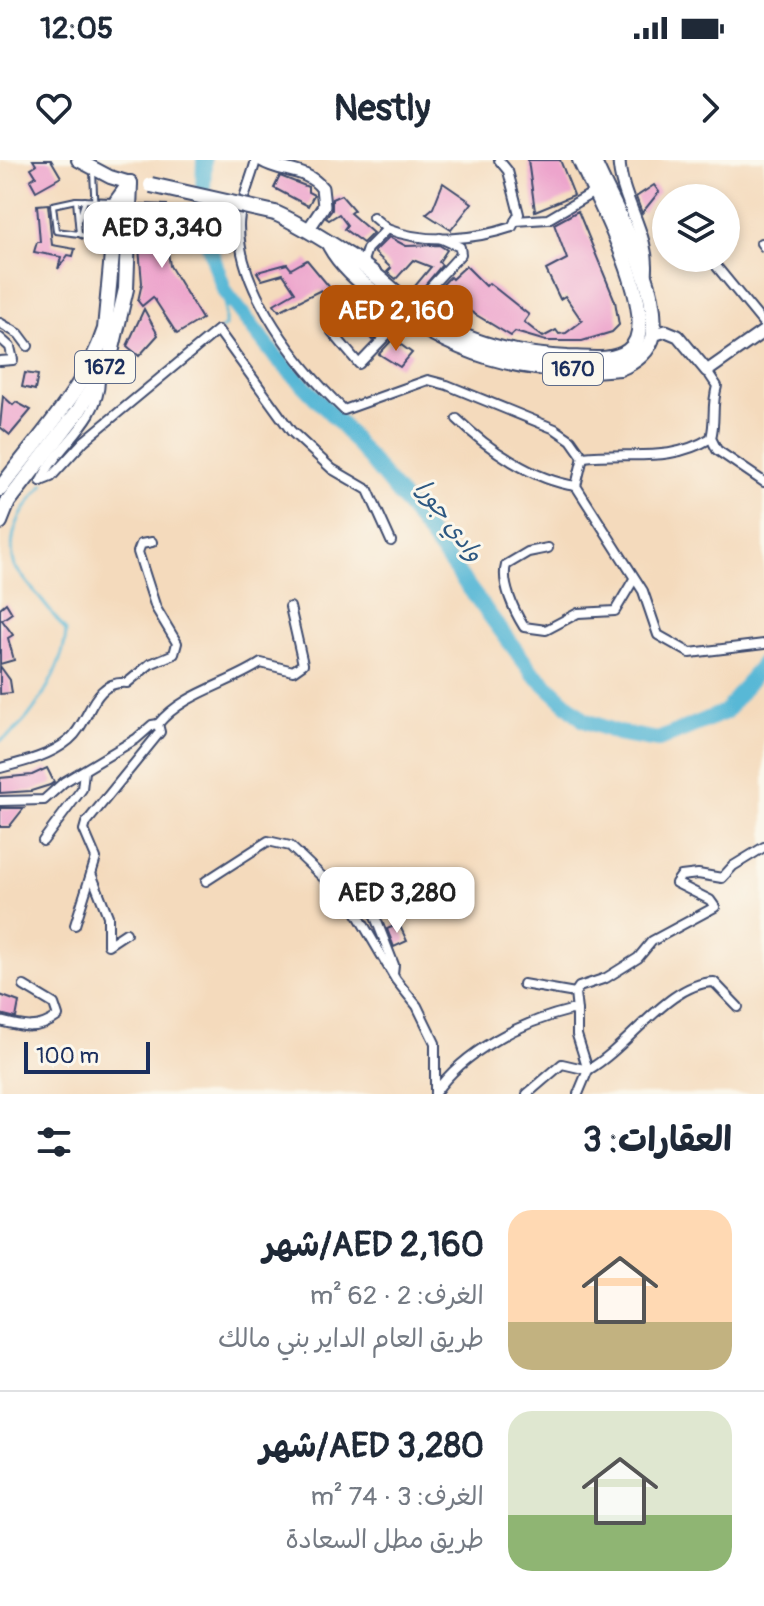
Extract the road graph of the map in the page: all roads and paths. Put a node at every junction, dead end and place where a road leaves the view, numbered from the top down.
1 (78, 160) edge
2 (258, 160) edge
3 (499, 160) edge
4 (580, 160) edge
5 (593, 160) edge
6 (619, 160) edge
7 (93, 169) junction
8 (130, 183) junction
9 (594, 192) junction
10 (94, 199) junction
11 (76, 200) junction
12 (85, 200) junction
13 (117, 201) junction
14 (373, 217) dead end
15 (79, 219) junction
16 (515, 221) junction
17 (387, 229) junction
18 (308, 230) junction
19 (79, 234) junction
20 (86, 237) junction
21 (439, 238) junction
22 (329, 246) junction
23 (114, 250) junction
24 (361, 265) junction
25 (721, 272) edge
26 (646, 280) junction
27 (410, 314) junction
28 (0, 323) edge
29 (764, 325) edge
30 (332, 332) dead end
31 (645, 336) junction
32 (0, 338) edge
33 (28, 346) dead end
34 (0, 361) edge
35 (707, 371) junction
36 (100, 376) junction
37 (457, 419) dead end
38 (711, 438) junction
39 (583, 457) junction
40 (764, 482) edge
41 (576, 486) junction
42 (0, 489) edge
43 (0, 522) edge
44 (391, 541) dead end
45 (152, 542) dead end
46 (548, 548) dead end
47 (634, 579) junction
48 (290, 607) dead end
49 (764, 644) edge
50 (158, 724) junction
51 (0, 768) edge
52 (84, 771) junction
53 (0, 801) edge
54 (43, 841) dead end
55 (764, 847) edge
56 (92, 876) junction
57 (206, 881) dead end
58 (374, 897) dead end
59 (75, 925) dead end
60 (126, 933) dead end
61 (393, 974) junction
62 (523, 984) dead end
63 (24, 986) dead end
64 (575, 993) junction
65 (738, 1007) dead end
66 (577, 1011) junction
67 (0, 1021) edge
68 (588, 1070) junction
69 (527, 1094) edge
70 (578, 1094) edge

1 - 7 main road
2 - 18 street
2 - 39 street
3 - 16 street
4 - 9 highway
5 - 26 highway
6 - 26 street
7 - 8 main road
7 - 10 lane
8 - 13 highway
8 - 18 highway, bridge
8 - 36 highway, 1672
9 - 16 street
9 - 31 highway
10 - 12 lane
10 - 13 lane
10 - 20 lane
11 - 12 lane
11 - 15 lane
11 - 19 lane
12 - 15 lane
13 - 23 highway, 1672
14 - 17 street
15 - 19 lane
16 - 21 street
17 - 21 street
17 - 24 street
18 - 22 highway
19 - 20 lane
20 - 23 lane
21 - 27 street
22 - 24 highway, 1670
22 - 27 highway, 1670
23 - 42 highway, 1672
24 - 27 highway, 1670
25 - 29 street
26 - 31 highway
27 - 30 street
27 - 31 highway, 1670
28 - 33 street
29 - 35 street
31 - 35 street
32 - 34 street
35 - 38 street
36 - 43 highway, 1672
36 - 44 street
37 - 41 street
38 - 39 street
38 - 40 street
39 - 41 street
41 - 47 street
45 - 51 street
46 - 47 street
47 - 49 street
48 - 50 street
50 - 52 street
50 - 56 street
52 - 53 street
52 - 54 street
55 - 64 street
56 - 59 street
56 - 60 street
57 - 61 street
58 - 61 street
61 - 66 street
62 - 64 street
63 - 67 street
64 - 66 street
65 - 68 street
66 - 68 street
68 - 69 street
68 - 70 street

